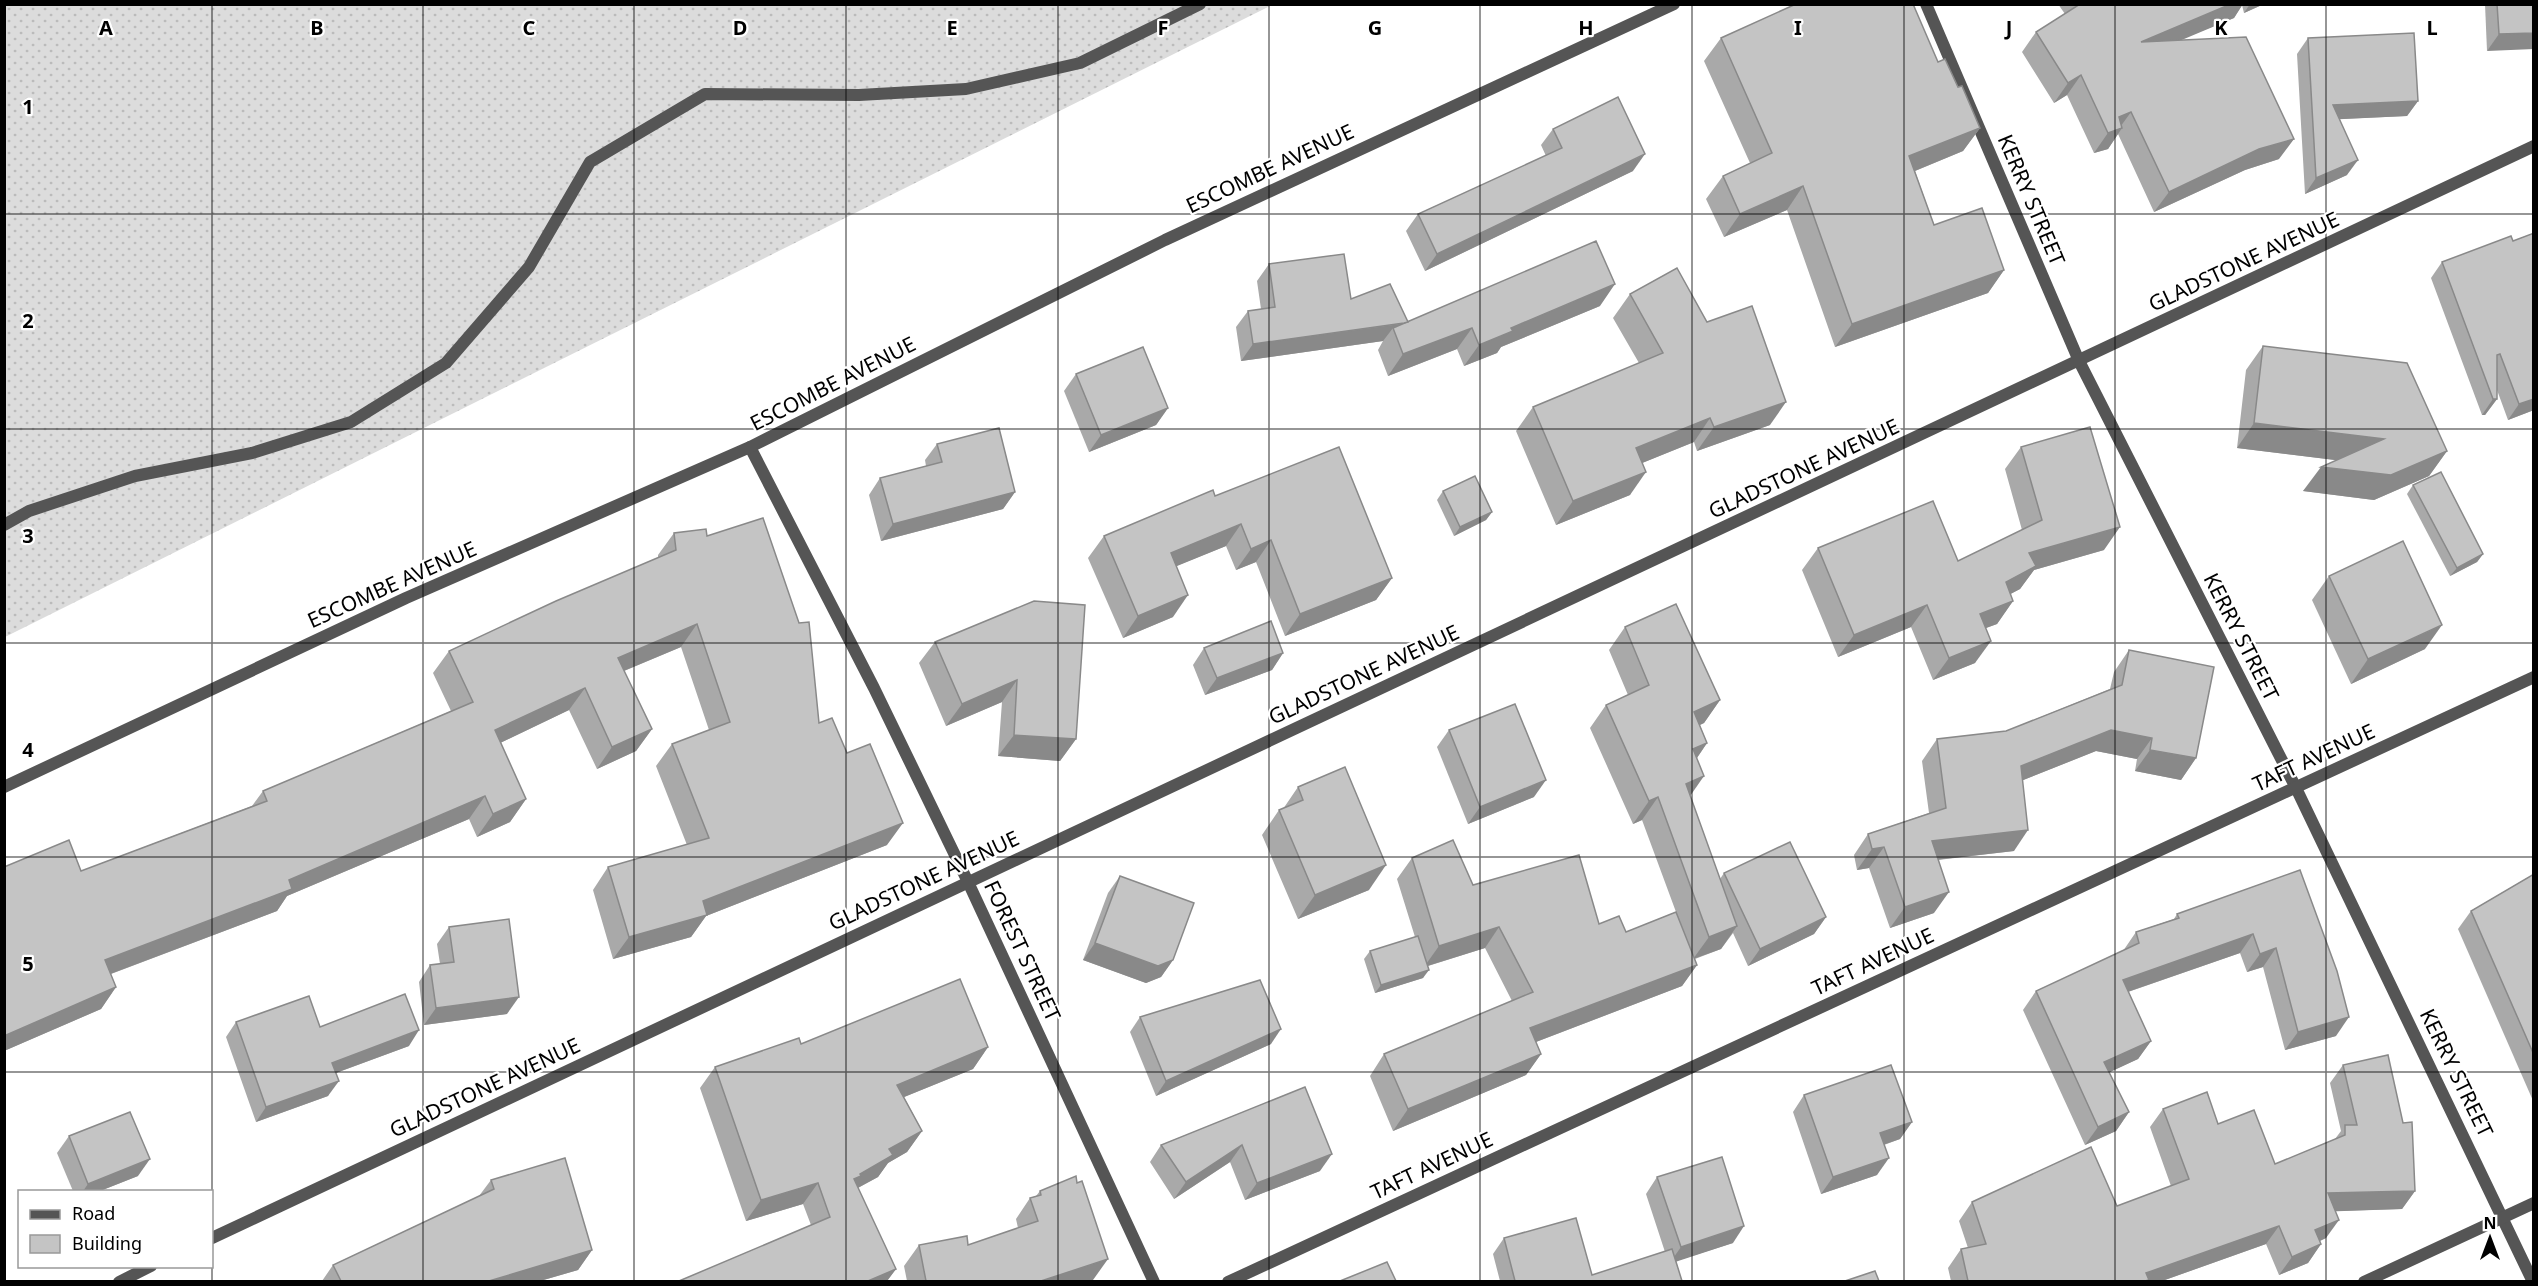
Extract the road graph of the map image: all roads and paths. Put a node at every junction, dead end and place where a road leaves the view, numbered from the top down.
1 (1200, 4) edge
2 (1674, 4) edge
3 (1926, 4) edge
4 (2534, 146) edge
5 (2079, 361) junction
6 (750, 447) junction
7 (4, 525) edge
8 (2534, 677) edge
9 (4, 787) edge
10 (2296, 788) junction
11 (968, 882) junction
12 (2534, 1203) edge
13 (2503, 1217) junction
14 (213, 1238) edge
15 (147, 1268) edge
16 (119, 1281) edge
17 (1154, 1281) edge
18 (1228, 1281) edge
19 (2364, 1281) edge
20 (2533, 1281) edge

1 - 7 street
2 - 6 street, ESCOMBE AVENUE
3 - 5 street, KERRY STREET
4 - 5 street, GLADSTONE AVENUE
5 - 10 street, KERRY STREET
5 - 11 street, GLADSTONE AVENUE
6 - 9 street, ESCOMBE AVENUE
6 - 11 street, FOREST STREET
8 - 10 street, TAFT AVENUE
10 - 13 street, KERRY STREET
10 - 18 street, TAFT AVENUE
11 - 14 street, GLADSTONE AVENUE
11 - 17 street, FOREST STREET
12 - 13 street
13 - 19 street
13 - 20 street, KERRY STREET
15 - 16 street

